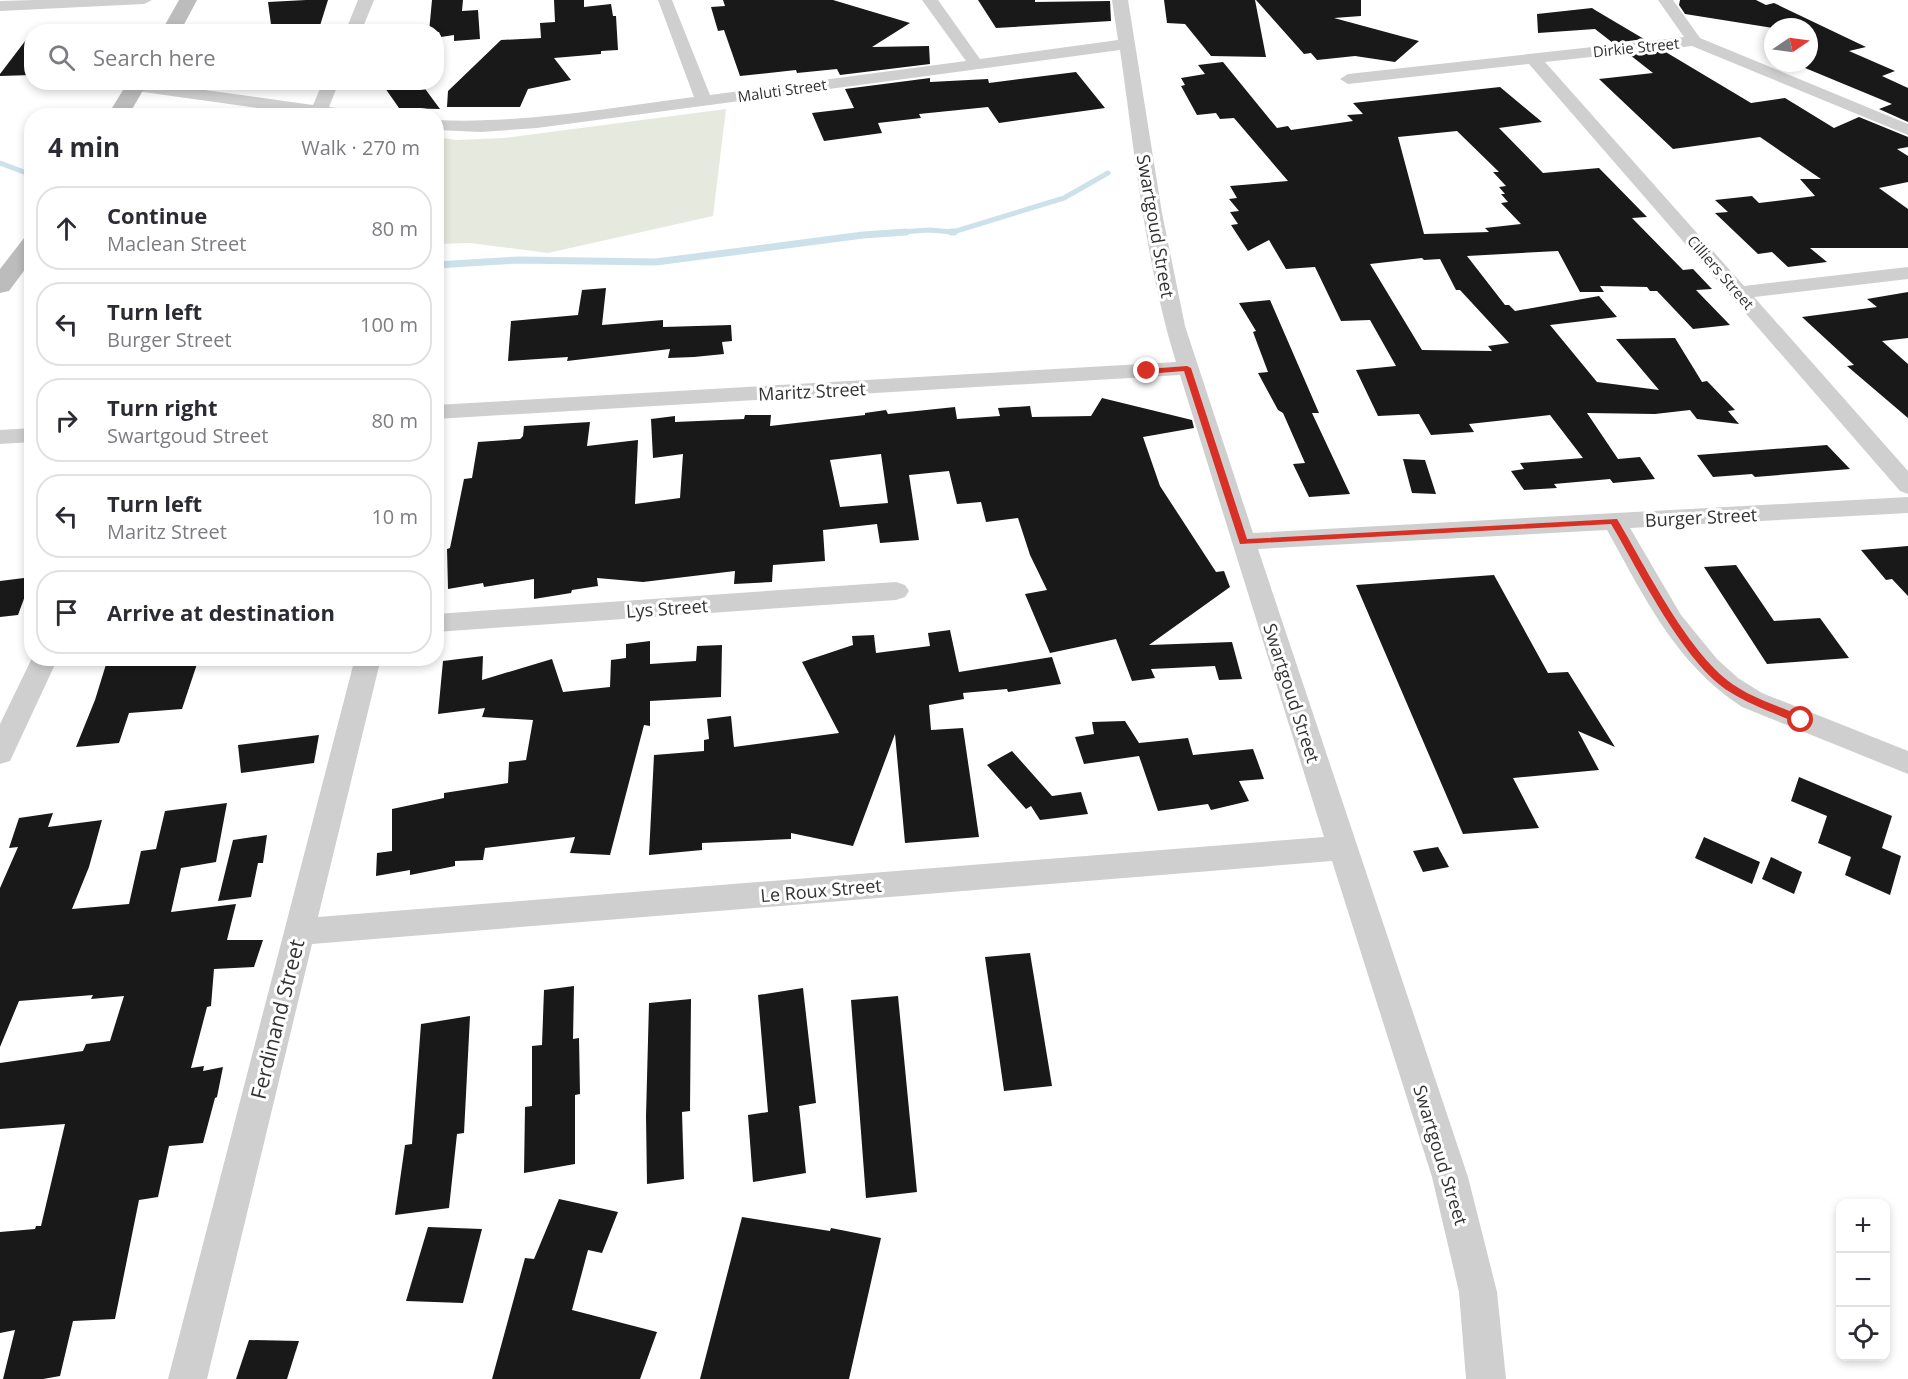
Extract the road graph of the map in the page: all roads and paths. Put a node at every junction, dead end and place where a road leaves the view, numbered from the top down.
1 (144, 0) edge
2 (188, 0) edge
3 (366, 0) edge
4 (665, 0) edge
5 (930, 0) edge
6 (1120, 0) edge
7 (1665, 0) edge
8 (0, 6) edge
9 (174, 24) edge
10 (356, 24) edge
11 (1694, 41) junction
12 (1126, 44) junction
13 (1533, 58) junction
14 (976, 64) junction
15 (1348, 79) dead end
16 (133, 90) edge
17 (179, 90) edge
18 (328, 90) edge
19 (704, 101) junction
20 (122, 108) edge
21 (305, 108) edge
22 (320, 108) edge
23 (444, 126) edge
24 (1908, 130) edge
25 (24, 254) edge
26 (1908, 273) edge
27 (0, 286) edge
28 (1739, 293) junction
29 (1187, 368) junction
30 (444, 412) edge
31 (24, 436) edge
32 (0, 437) edge
33 (1908, 486) edge
34 (1908, 505) edge
35 (1614, 521) junction
36 (1243, 542) junction
37 (896, 591) dead end
38 (444, 622) edge
39 (41, 666) edge
40 (366, 666) edge
41 (0, 753) edge
42 (1908, 763) edge
43 (1342, 848) junction
44 (299, 932) junction
45 (187, 1379) edge
46 (1486, 1379) edge

1 - 8 street
2 - 9 main road
3 - 10 street
4 - 19 street
5 - 14 street
6 - 12 street, Swartgoud Street
7 - 11 street
11 - 13 street, Dirkie Street
11 - 24 street, Dirkie Street
12 - 14 street, Maluti Street
12 - 29 street, Swartgoud Street
13 - 15 street, Dirkie Street
13 - 28 street, Cilliers Street
14 - 19 street, Maluti Street
16 - 20 main road
17 - 21 street
18 - 22 street
19 - 23 street, Maluti Street
25 - 27 main road
26 - 28 street
28 - 33 street, Cilliers Street
29 - 30 street, Maritz Street
29 - 36 street, Swartgoud Street
31 - 32 street
34 - 35 street, Burger Street
35 - 36 street, Burger Street
35 - 42 street
36 - 43 street, Swartgoud Street
37 - 38 street, Lys Street
39 - 41 street
40 - 44 street, Ferdinand Street
43 - 44 street, Le Roux Street
43 - 46 street, Swartgoud Street
44 - 45 street, Ferdinand Street

